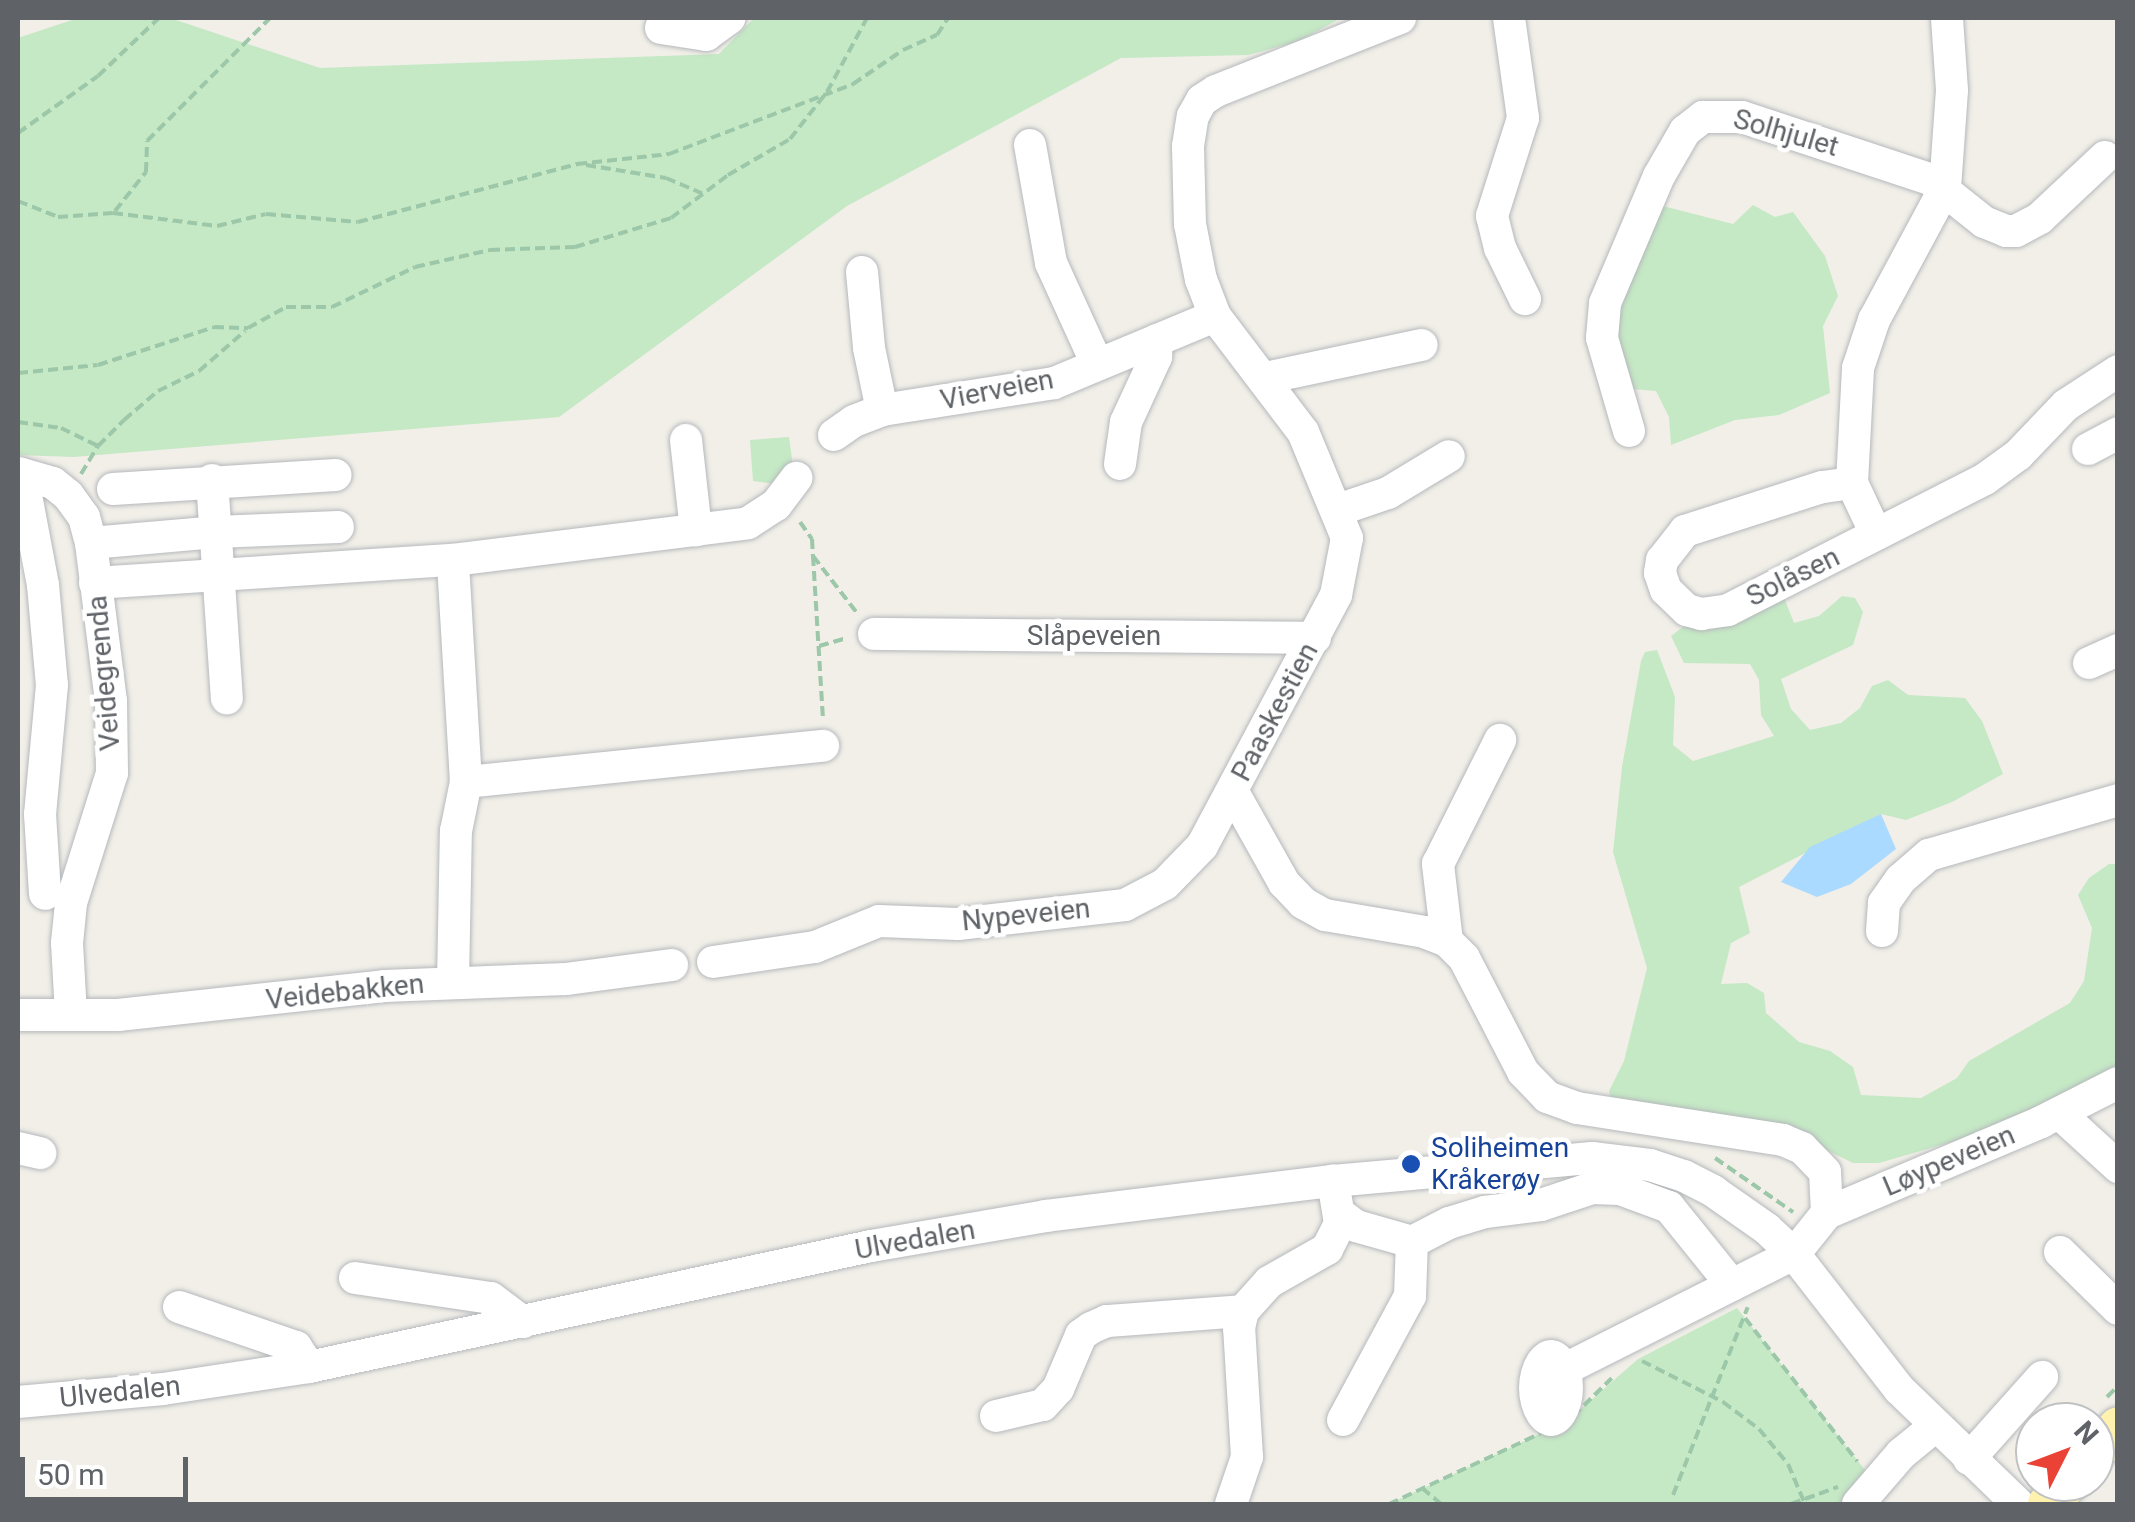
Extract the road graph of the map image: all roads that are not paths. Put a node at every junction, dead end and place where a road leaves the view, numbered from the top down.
1 (730, 18) edge
2 (1400, 18) edge
3 (1509, 18) edge
4 (1947, 18) edge
5 (660, 28) dead end
6 (1030, 145) dead end
7 (2105, 157) dead end
8 (1945, 188) junction
9 (862, 272) dead end
10 (1524, 300) dead end
11 (1216, 316) junction
12 (1158, 340) junction
13 (1422, 345) dead end
14 (1097, 364) junction
15 (2118, 371) edge
16 (1265, 378) junction
17 (882, 410) junction
18 (1629, 431) dead end
19 (2118, 433) edge
20 (834, 436) dead end
21 (686, 440) dead end
22 (2088, 449) dead end
23 (1449, 456) dead end
24 (1120, 464) dead end
25 (20, 473) edge
26 (336, 476) dead end
27 (212, 480) junction
28 (1852, 483) junction
29 (113, 489) dead end
30 (787, 490) road end
31 (1338, 510) junction
32 (338, 527) dead end
33 (696, 530) junction
34 (216, 532) junction
35 (1876, 534) junction
36 (91, 544) junction
37 (453, 560) junction
38 (218, 575) junction
39 (95, 583) junction
40 (874, 634) road end
41 (1314, 638) junction
42 (227, 698) dead end
43 (1500, 740) dead end
44 (823, 746) road end
45 (466, 782) junction
46 (1233, 792) junction
47 (2118, 800) edge
48 (44, 896) edge
49 (1882, 932) dead end
50 (1447, 941) junction
51 (713, 962) dead end
52 (672, 965) dead end
53 (453, 982) junction
54 (18, 1014) edge
55 (71, 1016) junction
56 (2118, 1083) edge
57 (2060, 1114) junction
58 (2118, 1167) edge
59 (1333, 1181) junction
60 (1827, 1213) junction
61 (1341, 1214) junction
62 (1412, 1242) junction
63 (2060, 1252) dead end
64 (1794, 1254) junction
65 (355, 1278) dead end
66 (1739, 1298) junction
67 (2115, 1300) edge
68 (179, 1307) dead end
69 (1243, 1311) junction
70 (523, 1322) junction
71 (309, 1368) junction
72 (1565, 1369) dead end
73 (2042, 1377) dead end
74 (18, 1402) edge
75 (996, 1416) dead end
76 (1343, 1420) dead end
77 (1934, 1427) junction
78 (1970, 1459) junction
79 (1868, 1488) edge
80 (1231, 1504) edge
81 (2018, 1504) edge

1 - 5 street
2 - 11 street, Paaskestien
3 - 10 street
4 - 8 street
6 - 14 street
7 - 8 street, Solhjulet
8 - 18 street, Solhjulet
8 - 28 street
9 - 17 street
11 - 12 street, Vierveien
11 - 16 street, Paaskestien
12 - 14 street, Vierveien
12 - 24 street
13 - 16 street
14 - 17 street, Vierveien
15 - 35 street, Solåsen
16 - 31 street, Paaskestien
17 - 20 street, Vierveien
19 - 22 street
21 - 33 street
23 - 31 street
25 - 36 street, Veidegrenda
25 - 48 street, Veidegrenda
26 - 27 street
27 - 29 street
27 - 34 street
28 - 35 street
28 - 35 street, Solåsen
30 - 33 street
31 - 41 street, Paaskestien
32 - 34 street
33 - 37 street
34 - 36 street
34 - 38 street
36 - 39 street, Veidegrenda
37 - 38 street
37 - 45 street
38 - 39 street
38 - 42 street
39 - 48 street, Veidegrenda
40 - 41 street, Slåpeveien
41 - 46 street, Paaskestien
43 - 50 street
44 - 45 street
45 - 53 street
46 - 50 street, Paaskestien
46 - 51 street, Nypeveien
47 - 49 street
48 - 55 street, Veidegrenda
50 - 60 street
52 - 53 street, Veidebakken
53 - 55 street, Veidebakken
54 - 55 street, Veidebakken
56 - 57 street, Løypeveien
57 - 58 street
57 - 60 street, Løypeveien
59 - 61 street
59 - 64 street, Ulvedalen
59 - 70 street, Ulvedalen
60 - 64 street, Løypeveien
61 - 62 street
61 - 69 street
62 - 66 street
62 - 76 street
63 - 67 street
64 - 66 street
64 - 77 street, Ulvedalen
65 - 70 street
66 - 72 street
68 - 71 street
69 - 75 street
69 - 80 street
70 - 71 street, Ulvedalen
71 - 74 street, Ulvedalen
73 - 78 street
77 - 78 street, Ulvedalen
77 - 79 street
78 - 81 street, Ulvedalen

